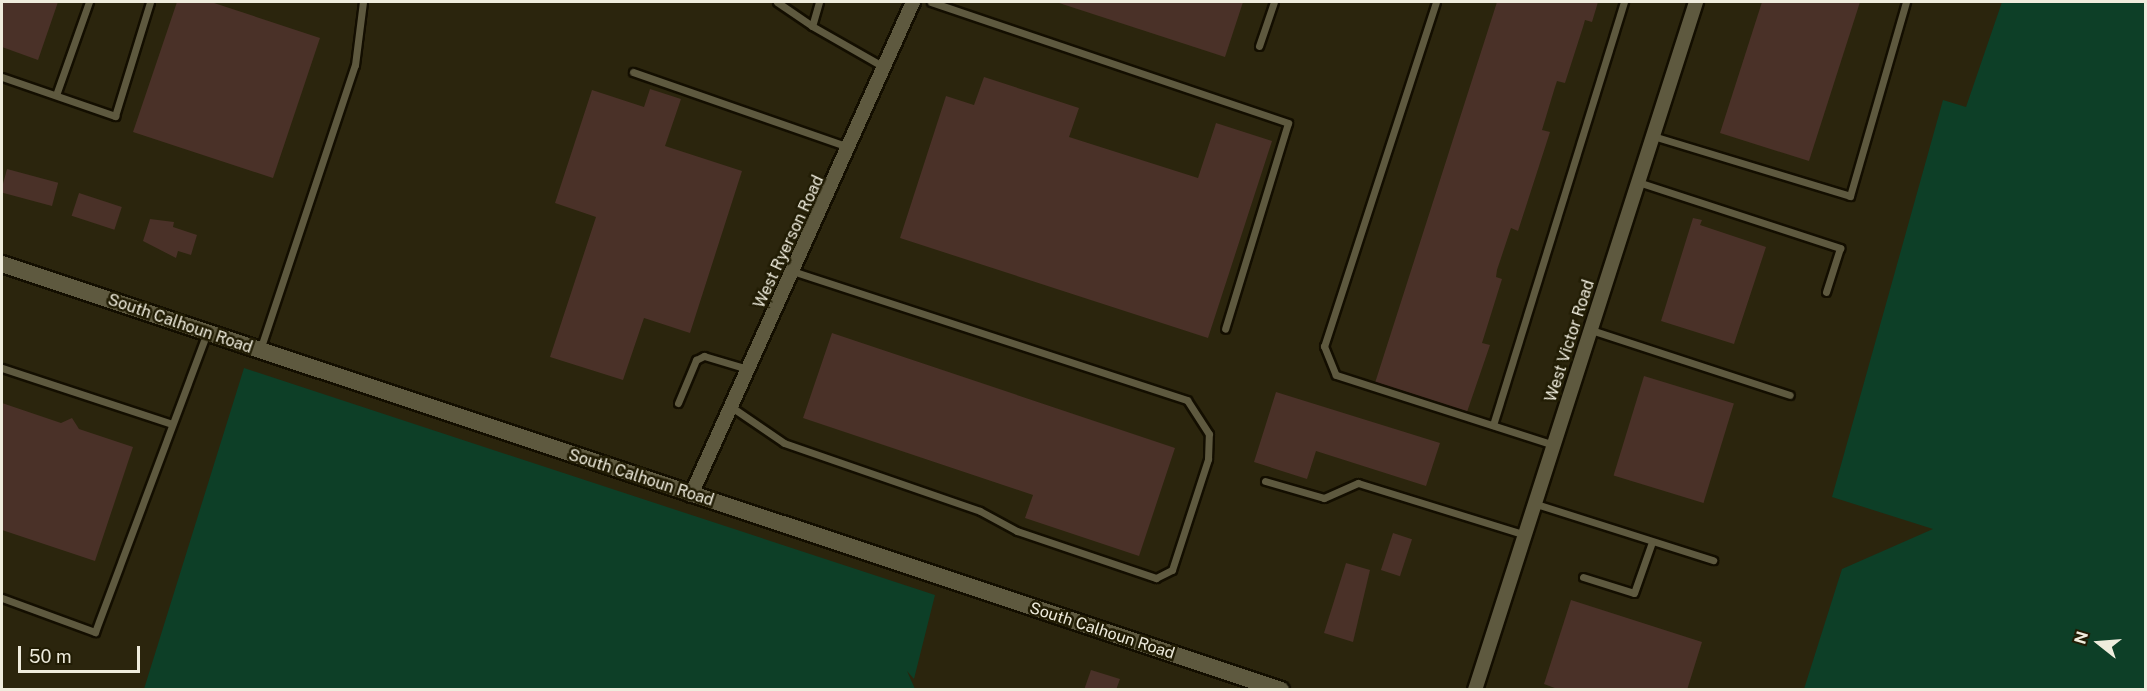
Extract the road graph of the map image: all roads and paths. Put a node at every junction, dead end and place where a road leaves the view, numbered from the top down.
1 (89, 2) edge
2 (150, 2) edge
3 (363, 2) edge
4 (777, 2) edge
5 (819, 2) edge
6 (913, 2) edge
7 (931, 2) edge
8 (1274, 2) edge
9 (1436, 2) edge
10 (1624, 2) edge
11 (1696, 2) edge
12 (1906, 2) edge
13 (812, 26) junction
14 (1259, 46) dead end
15 (886, 69) junction
16 (633, 72) dead end
17 (2, 77) edge
18 (56, 95) junction
19 (1653, 136) junction
20 (851, 148) junction
21 (1638, 182) junction
22 (2, 264) edge
23 (793, 271) junction
24 (1826, 292) dead end
25 (1224, 329) dead end
26 (1591, 330) junction
27 (207, 332) junction
28 (260, 350) junction
29 (2, 368) edge
30 (748, 369) junction
31 (1791, 395) dead end
32 (678, 403) dead end
33 (730, 406) junction
34 (169, 423) junction
35 (1492, 425) junction
36 (1554, 445) junction
37 (1265, 481) dead end
38 (691, 495) junction
39 (1536, 504) junction
40 (1526, 535) junction
41 (1652, 542) junction
42 (1713, 560) dead end
43 (1583, 577) dead end
44 (2, 598) edge
45 (1281, 690) edge
46 (1475, 690) edge

1 - 18 lane
2 - 18 lane
3 - 28 lane
4 - 13 lane
5 - 13 lane
6 - 15 street, West Ryerson Road
7 - 25 lane
8 - 14 lane
9 - 35 lane
10 - 35 lane
11 - 19 street, West Victor Road
12 - 19 lane
13 - 15 lane
15 - 20 street, West Ryerson Road
16 - 20 lane
17 - 18 lane
19 - 21 street, West Victor Road
20 - 23 street, West Ryerson Road
21 - 24 lane
21 - 26 street, West Victor Road
22 - 27 street, South Calhoun Road
23 - 30 street, West Ryerson Road
23 - 33 lane
26 - 31 lane
26 - 36 street, West Victor Road
27 - 28 street, South Calhoun Road
27 - 34 lane
28 - 38 street, South Calhoun Road
29 - 34 lane
30 - 32 lane
30 - 33 street, West Ryerson Road
33 - 38 street, West Ryerson Road
34 - 44 lane
35 - 36 lane
36 - 39 street, West Victor Road
37 - 40 lane
38 - 45 street, South Calhoun Road
39 - 40 street, West Victor Road
39 - 41 lane
40 - 46 street, West Victor Road
41 - 42 lane
41 - 43 lane

